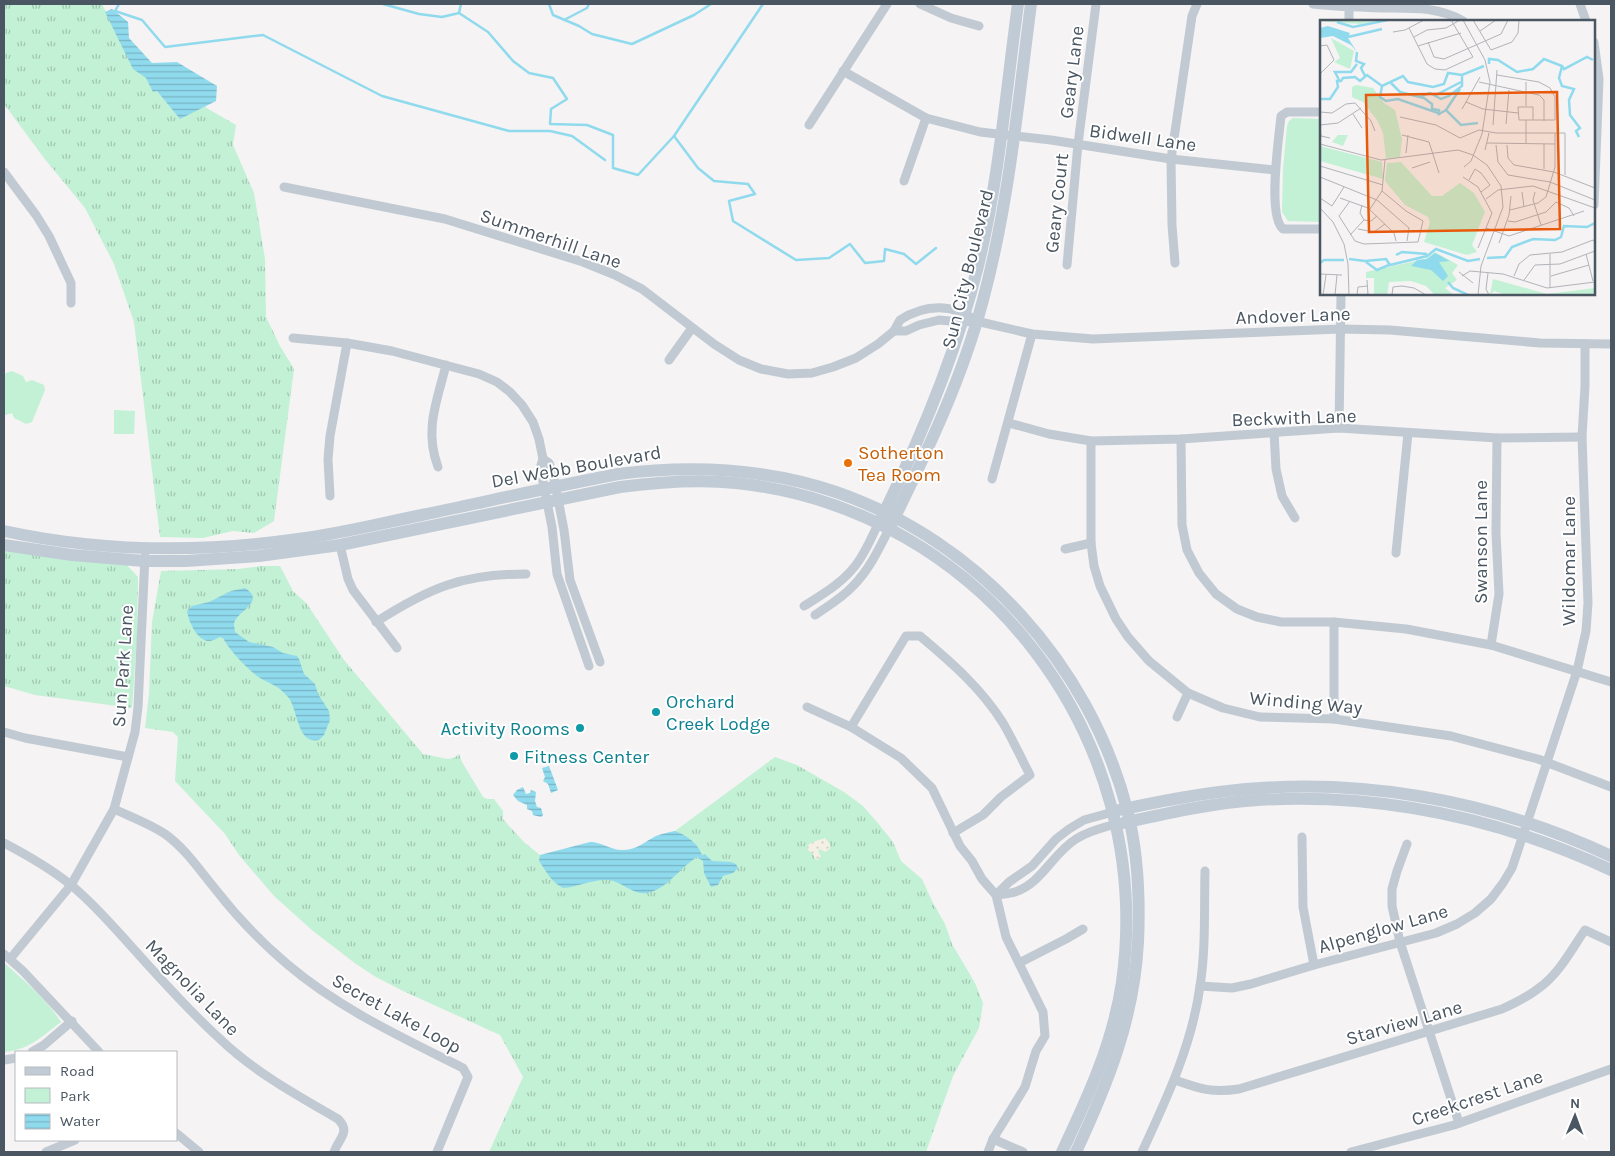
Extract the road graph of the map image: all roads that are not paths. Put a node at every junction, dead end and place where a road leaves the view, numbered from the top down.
1 (887, 4) edge
2 (920, 4) edge
3 (1018, 4) edge
4 (1031, 4) edge
5 (1096, 4) edge
6 (1197, 4) edge
7 (1313, 4) edge
8 (1580, 4) edge
9 (1349, 5) edge
10 (1349, 20) edge
11 (1460, 20) edge
12 (1586, 20) edge
13 (979, 26) dead end
14 (1595, 49) edge
15 (843, 71) junction
16 (1320, 112) edge
17 (926, 118) junction
18 (809, 125) dead end
19 (1007, 136) junction
20 (1078, 144) junction
21 (1171, 159) junction
22 (1275, 170) junction
23 (4, 172) edge
24 (1595, 180) edge
25 (904, 182) dead end
26 (284, 186) dead end
27 (1320, 229) edge
28 (1175, 263) dead end
29 (1066, 265) dead end
30 (1341, 295) edge
31 (71, 303) dead end
32 (963, 317) junction
33 (976, 321) junction
34 (692, 328) junction
35 (1341, 329) junction
36 (1032, 334) junction
37 (293, 338) dead end
38 (347, 343) junction
39 (1585, 344) junction
40 (1611, 344) edge
41 (669, 360) dead end
42 (446, 365) junction
43 (1009, 423) junction
44 (1339, 428) junction
45 (1274, 432) junction
46 (1408, 433) junction
47 (1582, 437) junction
48 (1181, 438) junction
49 (1497, 438) junction
50 (1091, 441) junction
51 (438, 467) dead end
52 (992, 479) dead end
53 (551, 494) junction
54 (330, 496) dead end
55 (1295, 518) dead end
56 (886, 521) junction
57 (4, 531) edge
58 (1091, 543) junction
59 (4, 544) edge
60 (340, 545) junction
61 (1065, 549) dead end
62 (1396, 553) dead end
63 (145, 555) junction
64 (526, 574) dead end
65 (804, 606) dead end
66 (815, 615) dead end
67 (376, 622) junction
68 (1334, 622) junction
69 (1491, 645) junction
70 (397, 648) dead end
71 (600, 662) dead end
72 (589, 666) dead end
73 (1577, 671) junction
74 (1611, 682) edge
75 (1188, 693) junction
76 (807, 707) dead end
77 (1176, 717) dead end
78 (1334, 719) junction
79 (851, 727) junction
80 (4, 732) edge
81 (128, 757) junction
82 (1547, 762) junction
83 (1611, 787) edge
84 (1126, 808) junction
85 (114, 809) junction
86 (1113, 812) junction
87 (1130, 821) junction
88 (1116, 824) junction
89 (1525, 829) junction
90 (953, 833) junction
91 (1302, 837) dead end
92 (4, 843) edge
93 (1407, 844) dead end
94 (1611, 856) edge
95 (1611, 870) edge
96 (1205, 871) dead end
97 (71, 885) junction
98 (996, 895) junction
99 (1083, 929) dead end
100 (1400, 942) junction
101 (1611, 942) edge
102 (7, 957) edge
103 (1019, 963) junction
104 (1314, 965) junction
105 (1200, 986) junction
106 (72, 1021) junction
107 (1428, 1032) junction
108 (34, 1051) edge
109 (98, 1051) edge
110 (1611, 1069) edge
111 (1175, 1080) junction
112 (1460, 1123) junction
113 (178, 1135) edge
114 (993, 1139) junction
115 (73, 1141) edge
116 (46, 1152) edge
117 (200, 1152) edge
118 (334, 1152) edge
119 (437, 1152) edge
120 (988, 1152) edge
121 (1023, 1152) edge
122 (1062, 1152) edge
123 (1076, 1152) edge
124 (1142, 1152) edge
125 (1351, 1152) edge

1 - 15 street
2 - 13 street
3 - 19 street, Sun City Boulevard
4 - 19 street, Sun City Boulevard
5 - 20 street, Geary Lane
6 - 21 street
7 - 9 street
8 - 12 street
9 - 10 street
9 - 11 street
14 - 24 street
15 - 17 street, Bidwell Lane
15 - 18 street
16 - 22 street
17 - 19 street, Bidwell Lane
17 - 25 street
19 - 20 street, Bidwell Lane
19 - 32 street, Sun City Boulevard
19 - 33 street, Sun City Boulevard
20 - 21 street, Bidwell Lane
20 - 29 street, Geary Court
21 - 22 street, Bidwell Lane
21 - 28 street
22 - 27 street
23 - 31 street
26 - 34 street, Summerhill Lane
30 - 35 street
32 - 33 street, Summerhill Lane
32 - 34 street, Summerhill Lane
32 - 56 street, Sun City Boulevard
33 - 36 street, Andover Lane
33 - 56 street, Sun City Boulevard
34 - 41 street
35 - 36 street, Andover Lane
35 - 39 street, Andover Lane
35 - 44 street
36 - 43 street
37 - 38 street
38 - 42 street
38 - 54 street
39 - 40 street, Andover Lane
39 - 47 street, Wildomar Lane
42 - 51 street
42 - 53 street
43 - 50 street, Beckwith Lane
43 - 52 street
44 - 45 street, Beckwith Lane
44 - 46 street, Beckwith Lane
45 - 48 street, Beckwith Lane
45 - 55 street
46 - 49 street, Beckwith Lane
46 - 62 street
47 - 49 street, Beckwith Lane
47 - 73 street, Wildomar Lane
48 - 50 street, Beckwith Lane
48 - 68 street
49 - 69 street, Swanson Lane
50 - 58 street, Winding Way
53 - 56 street, Del Webb Boulevard
53 - 60 street, Del Webb Boulevard
53 - 63 street, Del Webb Boulevard
53 - 71 street
53 - 72 street
56 - 65 street
56 - 66 street
56 - 84 street, Del Webb Boulevard
56 - 86 street, Del Webb Boulevard
57 - 63 street, Del Webb Boulevard
58 - 61 street
58 - 75 street, Winding Way
59 - 63 street, Del Webb Boulevard
60 - 63 street, Del Webb Boulevard
60 - 67 street
63 - 81 street, Sun Park Lane
64 - 67 street
67 - 70 street
68 - 69 street
68 - 78 street
69 - 73 street
73 - 74 street
73 - 82 street, Wildomar Lane
75 - 77 street
75 - 78 street, Winding Way
76 - 79 street
78 - 82 street, Winding Way
79 - 90 street
79 - 90 street
80 - 81 street
81 - 85 street, Sun Park Lane
82 - 83 street, Winding Way
82 - 89 street, Wildomar Lane
84 - 86 street
84 - 87 street, Del Webb Boulevard
84 - 89 street
85 - 97 street, Sun Park Lane
85 - 119 street, Secret Lake Loop
86 - 88 street, Del Webb Boulevard
86 - 98 street
87 - 88 street
87 - 89 street
87 - 123 street, Del Webb Boulevard
88 - 98 street
88 - 122 street, Del Webb Boulevard
89 - 94 street
89 - 95 street
89 - 100 street, Alpenglow Lane
90 - 98 street
91 - 104 street
92 - 97 street, Magnolia Lane
93 - 100 street
96 - 105 street
97 - 102 street, Sun Park Lane
97 - 118 street, Magnolia Lane
98 - 103 street
99 - 103 street
100 - 104 street, Alpenglow Lane
100 - 107 street
101 - 107 street, Starview Lane
102 - 106 street
103 - 114 street
104 - 105 street, Alpenglow Lane
105 - 111 street
106 - 108 street
106 - 109 street
107 - 111 street, Starview Lane
107 - 112 street
110 - 112 street, Creekcrest Lane
111 - 124 street
112 - 125 street, Creekcrest Lane
113 - 117 street
114 - 120 street
114 - 121 street
115 - 116 street

